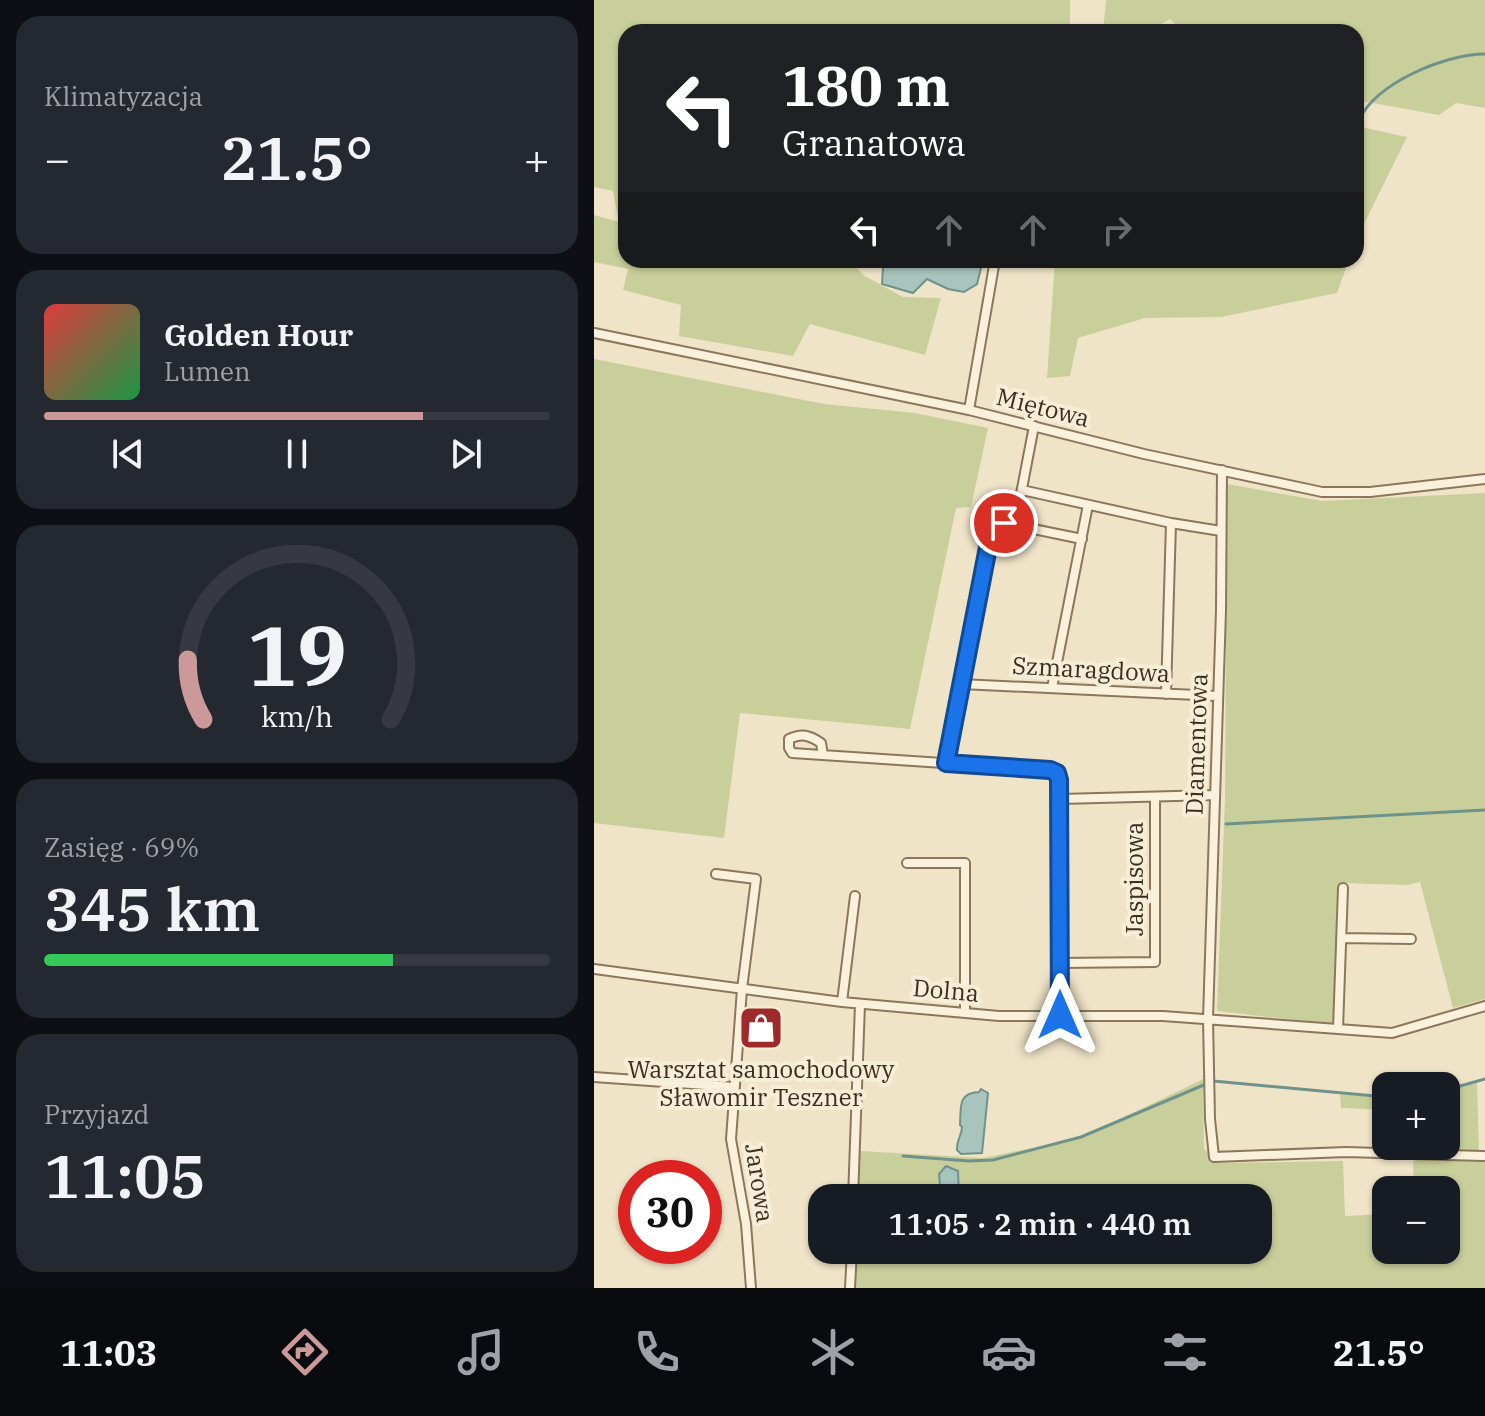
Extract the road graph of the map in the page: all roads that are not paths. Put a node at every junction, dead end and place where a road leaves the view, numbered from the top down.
1 (994, 268) edge
2 (594, 333) edge
3 (969, 410) junction
4 (1034, 426) junction
5 (1222, 470) junction
6 (1485, 479) edge
7 (1022, 490) junction
8 (1088, 505) junction
9 (1171, 523) junction
10 (1015, 525) junction
11 (1221, 531) junction
12 (1082, 539) junction
13 (961, 684) junction
14 (1052, 688) junction
15 (1166, 694) junction
16 (1218, 696) junction
17 (823, 755) dead end
18 (946, 763) junction
19 (1214, 795) junction
20 (1155, 798) junction
21 (1060, 799) junction
22 (907, 863) dead end
23 (716, 874) dead end
24 (1343, 888) dead end
25 (855, 896) dead end
26 (1341, 938) junction
27 (1411, 939) dead end
28 (1059, 963) junction
29 (594, 969) edge
30 (742, 989) junction
31 (842, 1002) junction
32 (860, 1004) junction
33 (1485, 1006) edge
34 (965, 1013) junction
35 (1060, 1015) junction
36 (1208, 1019) junction
37 (1338, 1029) junction
38 (594, 1077) edge
39 (734, 1087) junction
40 (1483, 1156) edge
41 (854, 1184) edge
42 (851, 1264) edge
43 (751, 1288) edge
44 (850, 1288) edge

1 - 3 street
2 - 3 street, Miętowa
3 - 4 street, Miętowa
4 - 5 street, Miętowa
4 - 7 street
5 - 6 street, Miętowa
5 - 11 street, Diamentowa
7 - 8 street
7 - 10 street
8 - 9 street
8 - 12 street
9 - 11 street
9 - 15 street
10 - 12 street
10 - 13 street
11 - 16 street, Diamentowa
12 - 14 street
13 - 14 street, Szmaragdowa
13 - 18 street
14 - 15 street, Szmaragdowa
15 - 16 street, Szmaragdowa
16 - 19 street, Diamentowa
17 - 18 street
18 - 21 street
19 - 20 street
19 - 36 street, Diamentowa
20 - 21 street
20 - 28 street, Jaspisowa
21 - 28 street
22 - 34 street
23 - 30 street, Jarowa
24 - 26 street
25 - 31 street
26 - 27 street
26 - 37 street
28 - 35 street
29 - 30 street, Dolna
30 - 31 street, Dolna
30 - 39 street, Jarowa
31 - 32 street, Dolna
32 - 34 street, Dolna
32 - 41 street
33 - 37 street, Dolna
34 - 35 street, Dolna
35 - 36 street, Dolna
36 - 37 street, Dolna
36 - 40 street, Diamentowa
38 - 39 street
39 - 43 street, Jarowa
42 - 44 street

